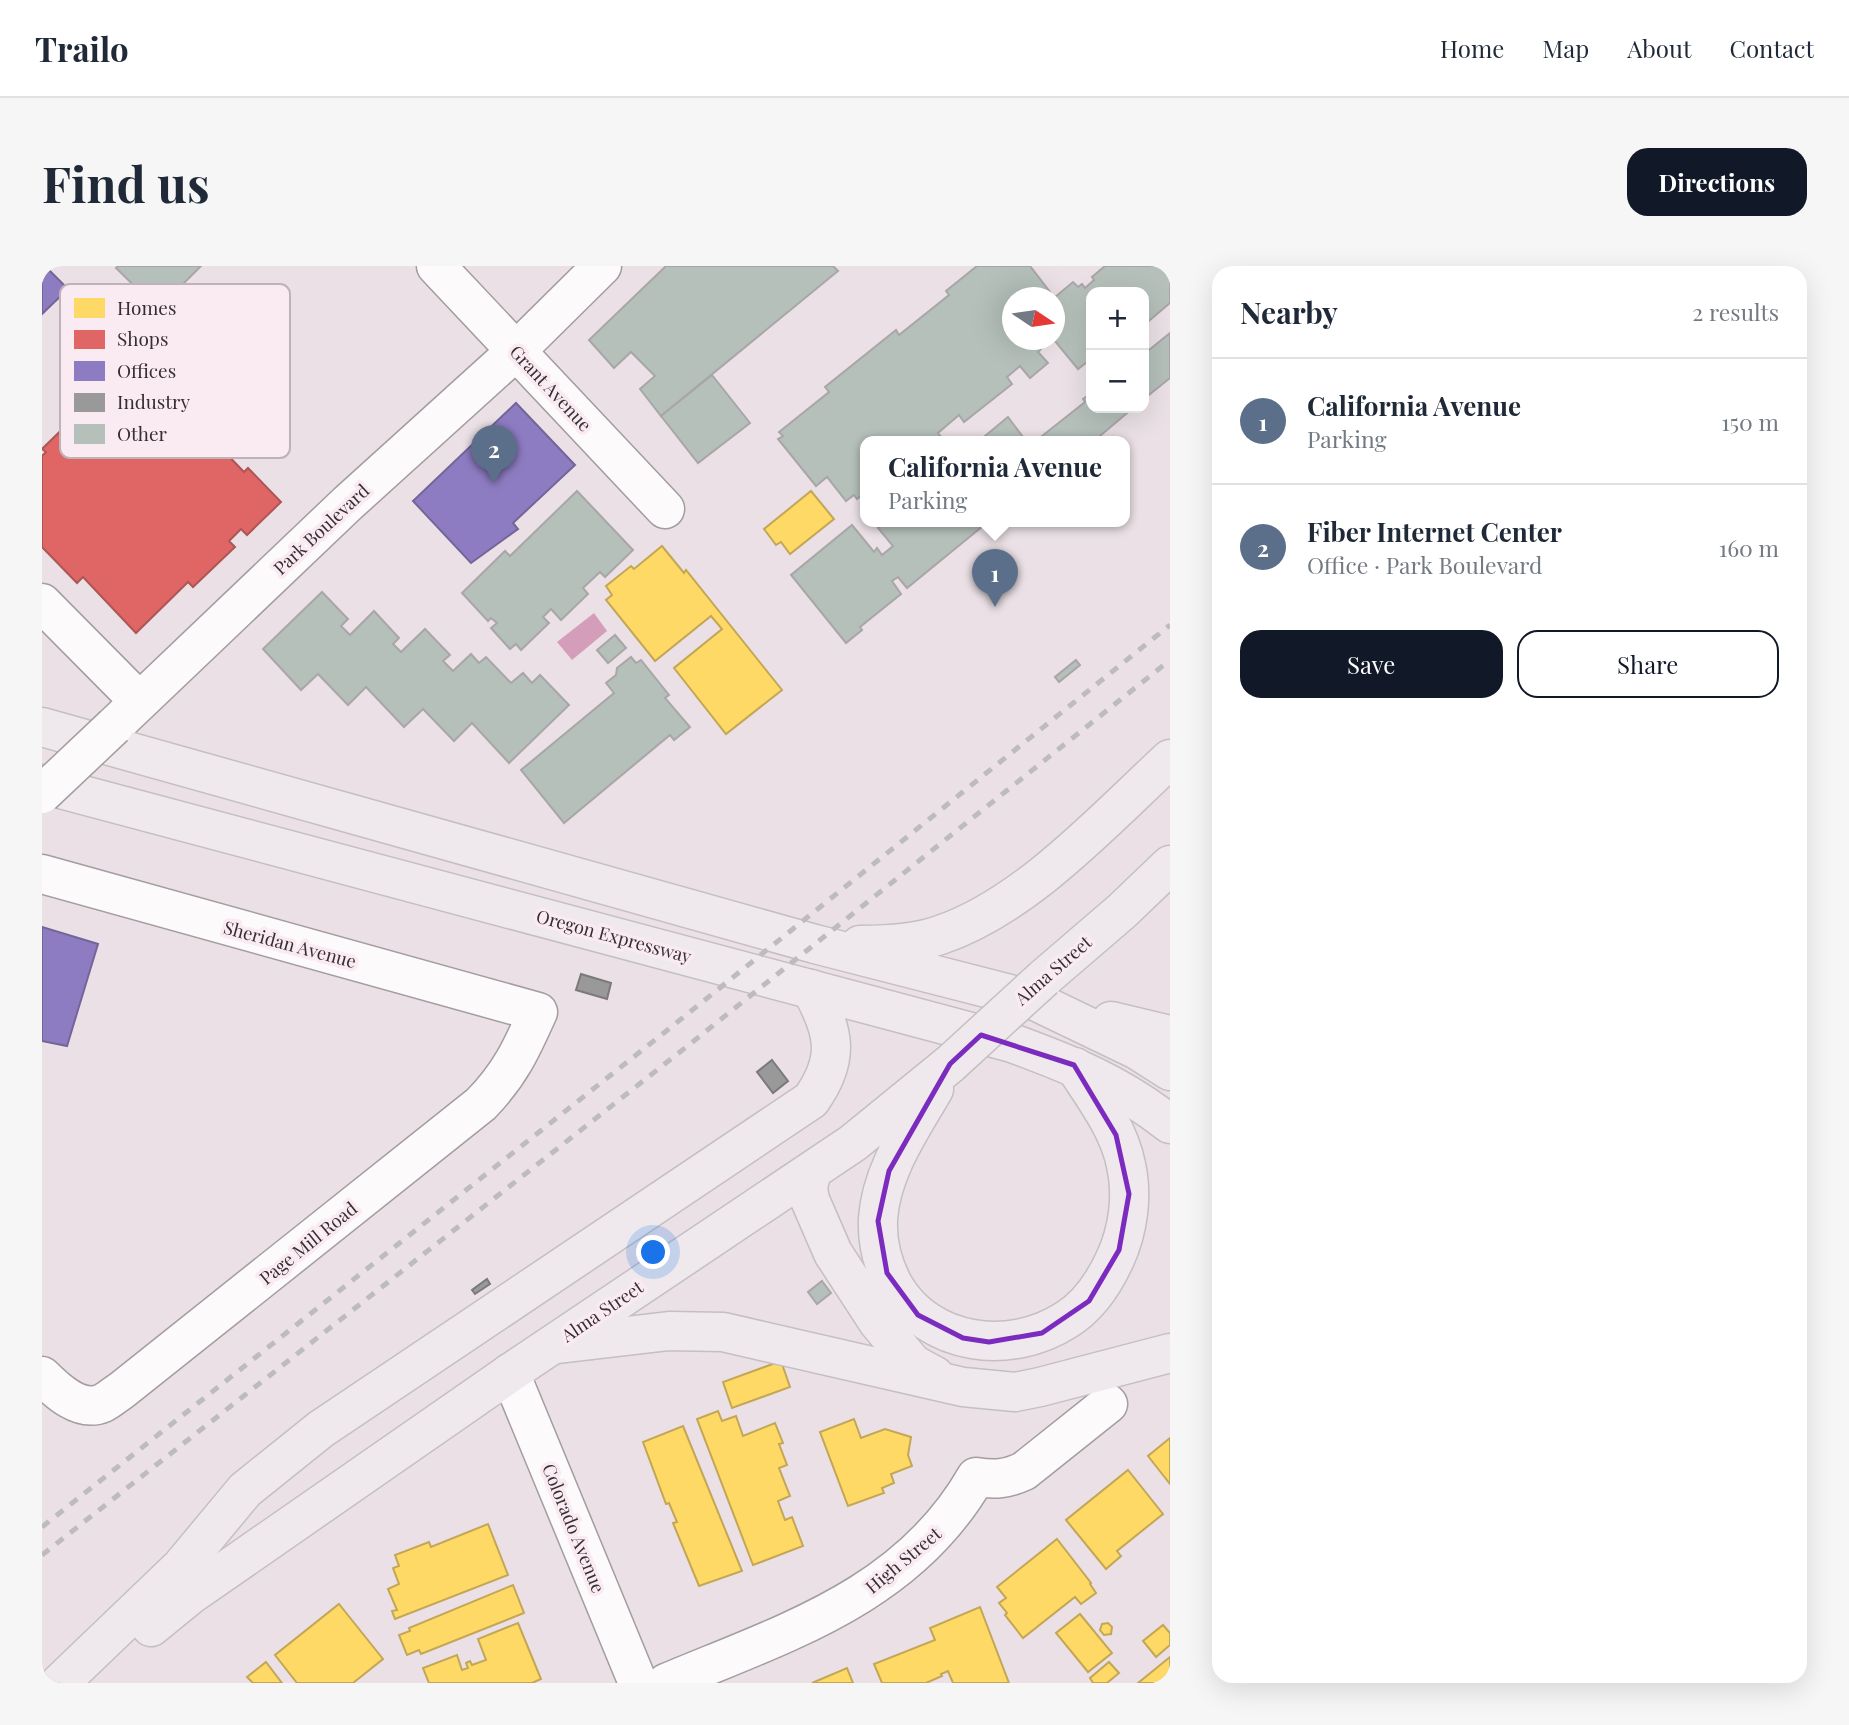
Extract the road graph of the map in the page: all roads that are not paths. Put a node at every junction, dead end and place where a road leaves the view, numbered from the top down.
1 (436, 266) edge
2 (602, 266) edge
3 (516, 351) junction
4 (665, 509) dead end
5 (42, 603) edge
6 (126, 714) junction
7 (42, 727) edge
8 (1170, 760) edge
9 (42, 784) edge
10 (42, 794) edge
11 (1170, 865) edge
12 (42, 874) edge
13 (1170, 883) edge
14 (1122, 911) junction
15 (815, 944) junction
16 (811, 989) junction
17 (1039, 989) junction
18 (538, 1012) joint
19 (1170, 1035) edge
20 (950, 1064) junction
21 (1074, 1065) junction
22 (1170, 1071) edge
23 (1170, 1124) edge
24 (811, 1173) junction
25 (551, 1345) junction
26 (1170, 1353) edge
27 (510, 1373) junction
28 (42, 1376) edge
29 (963, 1387) junction
30 (1108, 1404) dead end
31 (60, 1683) edge
32 (81, 1683) edge
33 (638, 1683) edge
34 (666, 1683) edge

1 - 3 street, Grant Avenue
2 - 3 street, Park Boulevard
3 - 4 street, Grant Avenue
3 - 6 street, Park Boulevard
5 - 6 street
6 - 10 street, Park Boulevard, bridge
7 - 15 main road
8 - 15 main road
9 - 16 main road, Oregon Expressway
11 - 14 main road, Alma Street
12 - 18 street, Sheridan Avenue
13 - 14 main road
14 - 17 main road, Alma Street
15 - 17 main road
16 - 21 main road, Oregon Expressway
16 - 31 main road
17 - 19 main road
17 - 20 main road, Alma Street, bridge
17 - 22 main road
18 - 28 street, Page Mill Road
20 - 21 main road
20 - 24 main road, Alma Street
21 - 23 main road, Oregon Expressway
24 - 25 main road, Alma Street
24 - 29 main road
25 - 27 main road, Alma Street
25 - 29 main road
26 - 29 main road
27 - 32 main road, Alma Street
27 - 33 street, Colorado Avenue
30 - 34 street, High Street

